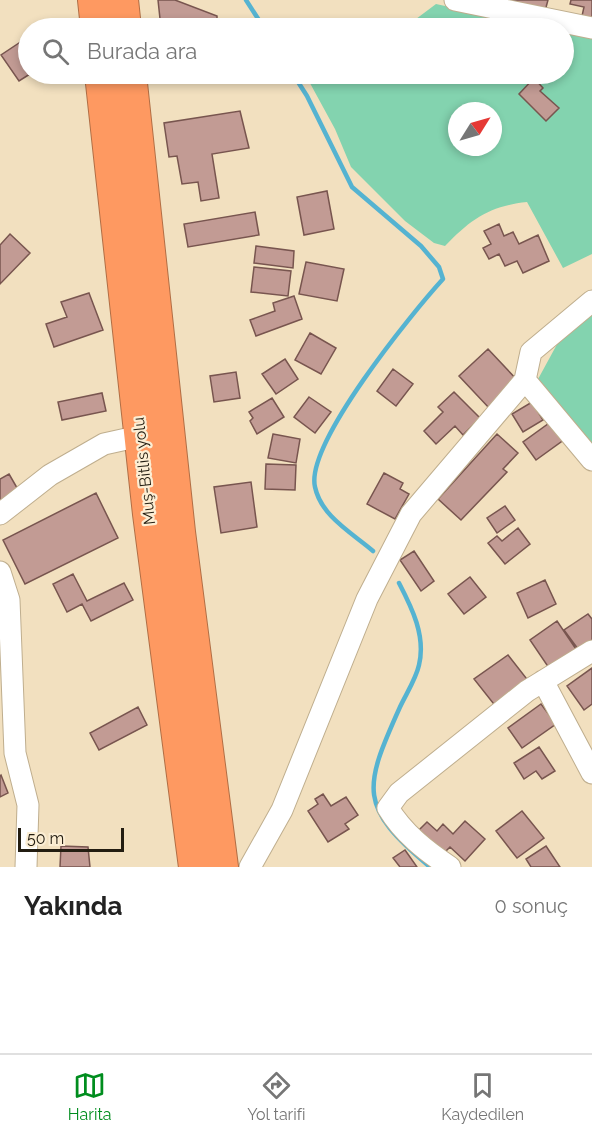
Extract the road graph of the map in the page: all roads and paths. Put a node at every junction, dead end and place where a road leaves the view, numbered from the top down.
1 (93, 0) edge
2 (122, 0) edge
3 (455, 0) edge
4 (96, 18) edge
5 (124, 18) edge
6 (543, 18) edge
7 (574, 24) edge
8 (592, 28) edge
9 (102, 84) edge
10 (131, 84) edge
11 (592, 301) edge
12 (525, 380) junction
13 (140, 436) junction
14 (592, 460) edge
15 (0, 514) edge
16 (0, 572) edge
17 (592, 651) edge
18 (543, 681) junction
19 (8, 755) edge
20 (592, 773) edge
21 (26, 867) edge
22 (195, 867) edge
23 (222, 867) edge
24 (250, 867) edge
25 (450, 867) edge

1 - 4 highway
2 - 5 highway
3 - 6 street
7 - 8 street
9 - 13 highway, Muş-Bitlis yolu
10 - 23 highway, Muş-Bitlis yolu
11 - 12 street
12 - 14 street
12 - 24 street
13 - 15 street
13 - 22 highway, Muş-Bitlis yolu
16 - 19 street
17 - 18 street
18 - 20 street
18 - 25 street
19 - 21 street

